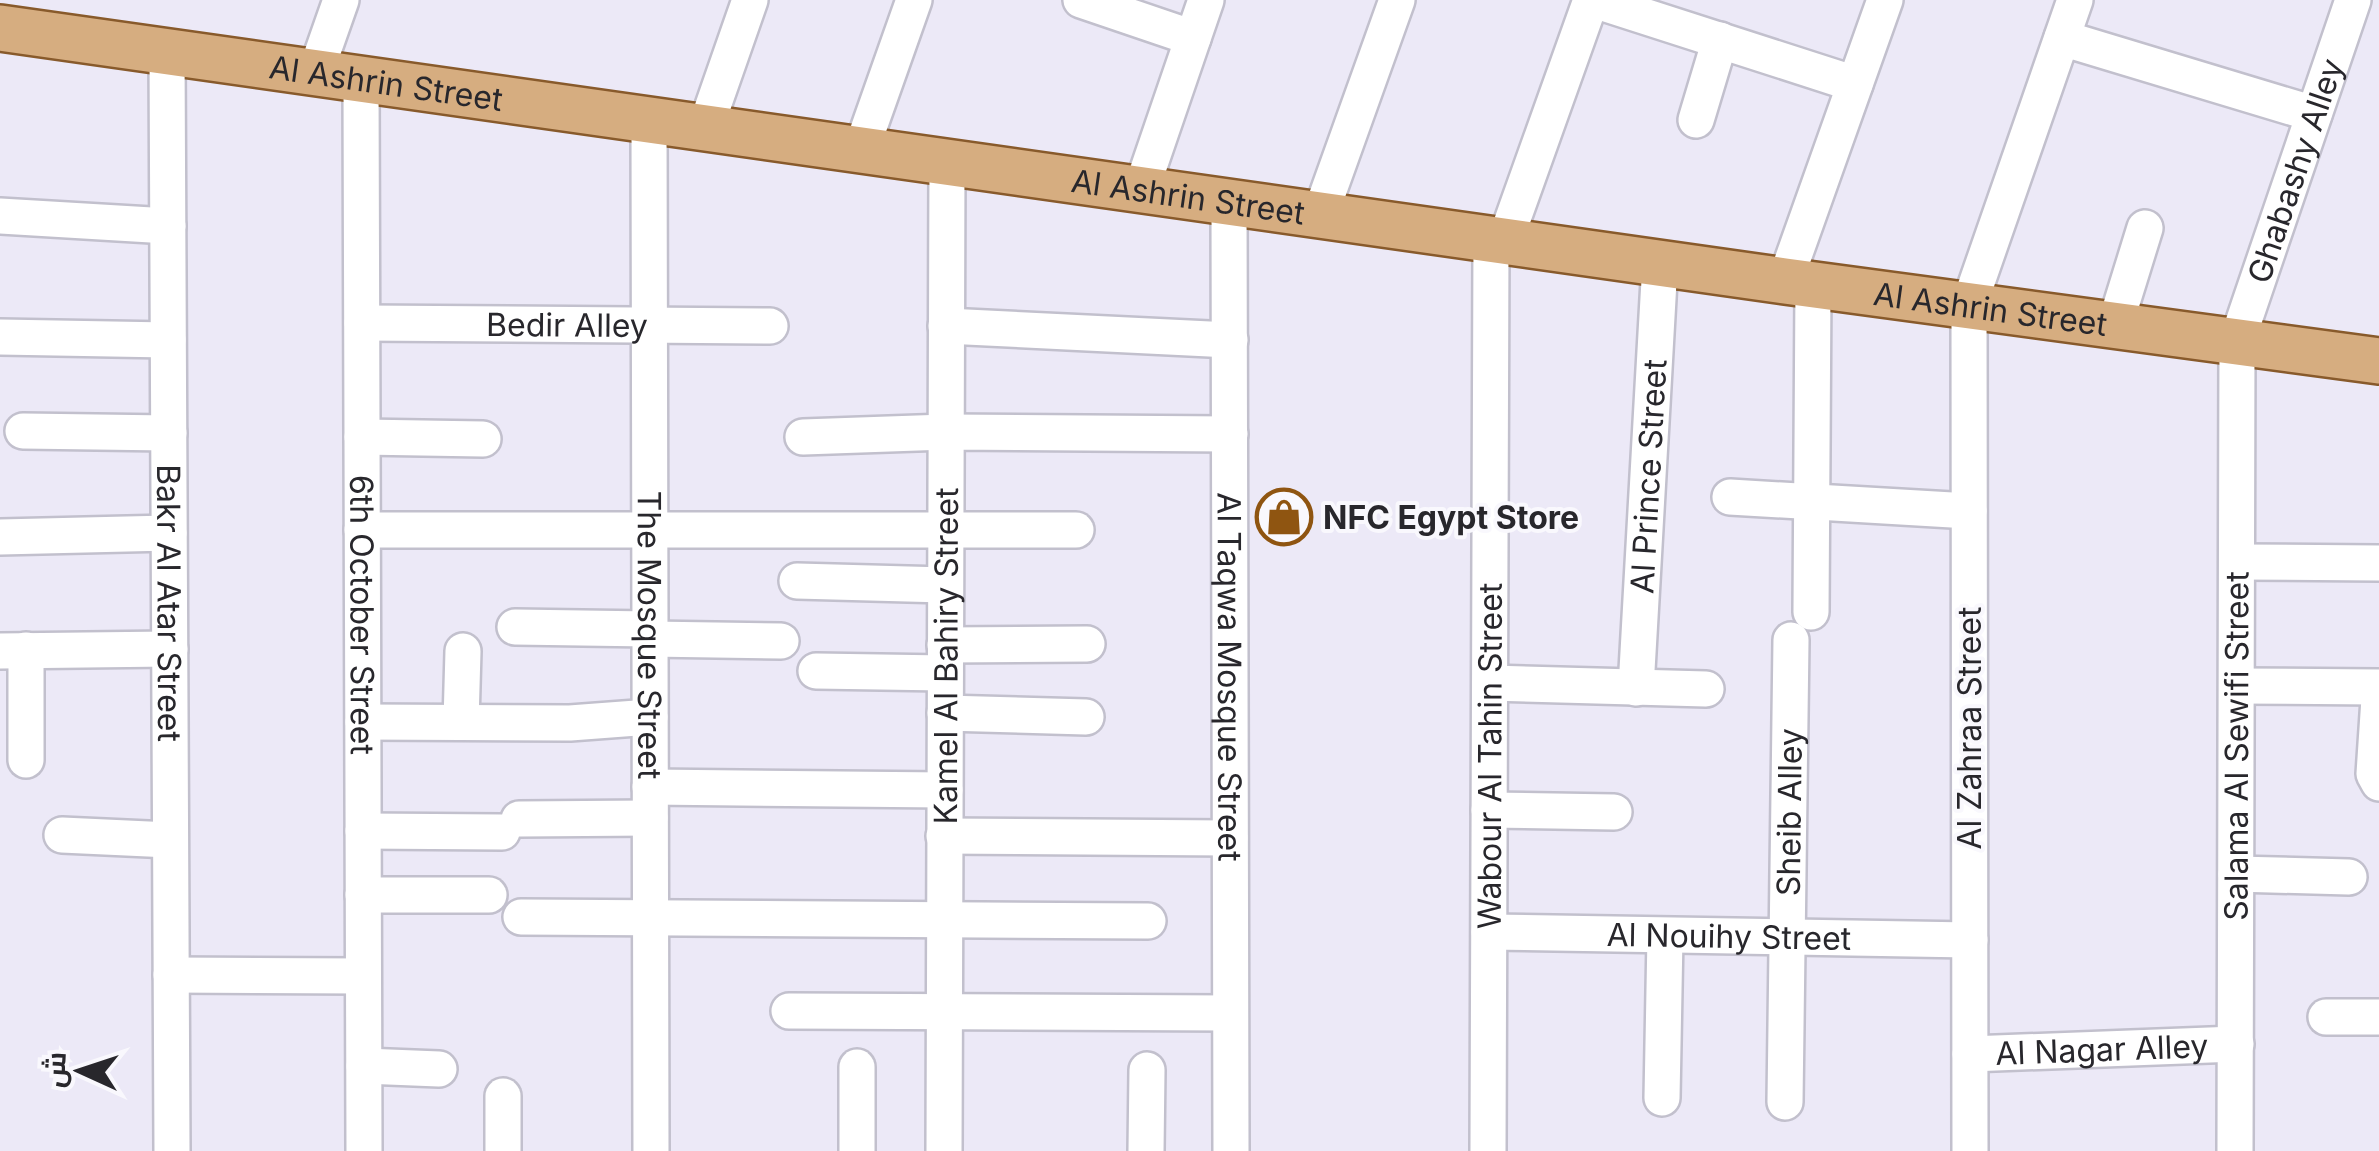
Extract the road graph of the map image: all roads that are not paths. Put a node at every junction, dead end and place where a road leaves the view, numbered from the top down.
1 (340, 0) edge
2 (750, 0) edge
3 (914, 0) edge
4 (1081, 0) edge
5 (1206, 0) edge
6 (1397, 0) edge
7 (1593, 0) edge
8 (1885, 0) edge
9 (2075, 0) edge
10 (2353, 0) edge
11 (0, 28) edge
12 (1193, 38) junction
13 (2062, 38) junction
14 (1720, 40) junction
15 (167, 53) junction
16 (315, 74) junction
17 (361, 80) junction
18 (1855, 84) junction
19 (2314, 114) junction
20 (649, 120) junction
21 (1696, 120) dead end
22 (705, 128) junction
23 (861, 150) junction
24 (946, 162) junction
25 (1142, 190) junction
26 (1230, 202) junction
27 (1320, 215) junction
28 (0, 216) edge
29 (168, 226) junction
30 (2145, 228) dead end
31 (1498, 240) junction
32 (1660, 262) junction
33 (1799, 283) junction
34 (1970, 306) junction
35 (362, 323) junction
36 (649, 325) junction
37 (2116, 325) junction
38 (770, 326) dead end
39 (946, 326) junction
40 (0, 337) edge
41 (168, 340) junction
42 (1230, 340) junction
43 (2237, 341) junction
44 (2379, 361) edge
45 (23, 431) dead end
46 (946, 432) junction
47 (169, 433) junction
48 (1230, 434) junction
49 (362, 437) junction
50 (803, 437) dead end
51 (483, 439) dead end
52 (1730, 497) dead end
53 (1812, 502) junction
54 (1969, 510) junction
55 (362, 530) junction
56 (650, 530) junction
57 (946, 530) junction
58 (1076, 530) dead end
59 (169, 533) junction
60 (0, 538) edge
61 (2236, 562) junction
62 (2379, 563) edge
63 (797, 581) dead end
64 (945, 585) junction
65 (515, 626) dead end
66 (650, 634) junction
67 (781, 641) dead end
68 (1087, 644) dead end
69 (170, 649) junction
70 (13, 651) edge
71 (462, 651) dead end
72 (945, 659) junction
73 (816, 671) dead end
74 (1490, 683) junction
75 (2236, 686) junction
76 (2379, 687) edge
77 (1636, 688) junction
78 (1706, 690) dead end
79 (2379, 699) edge
80 (945, 713) junction
81 (650, 717) junction
82 (1086, 717) dead end
83 (363, 722) junction
84 (461, 722) junction
85 (26, 760) dead end
86 (2379, 783) edge
87 (945, 790) junction
88 (650, 802) junction
89 (1490, 810) junction
90 (1614, 812) dead end
91 (363, 831) junction
92 (62, 835) dead end
93 (944, 836) junction
94 (1230, 838) junction
95 (170, 840) junction
96 (2236, 874) junction
97 (2349, 877) dead end
98 (364, 895) junction
99 (489, 895) dead end
100 (520, 916) dead end
101 (650, 916) junction
102 (944, 918) junction
103 (1148, 920) dead end
104 (1489, 932) junction
105 (1665, 936) junction
106 (1788, 937) junction
107 (1970, 940) junction
108 (171, 975) junction
109 (364, 976) junction
110 (789, 1011) dead end
111 (944, 1012) junction
112 (1230, 1012) junction
113 (2379, 1016) edge
114 (2326, 1017) dead end
115 (2236, 1044) junction
116 (1970, 1054) junction
117 (364, 1066) junction
118 (857, 1067) dead end
119 (439, 1068) dead end
120 (1148, 1070) dead end
121 (503, 1096) dead end
122 (1662, 1098) dead end
123 (1786, 1102) dead end
124 (172, 1151) edge
125 (364, 1151) edge
126 (504, 1151) edge
127 (651, 1151) edge
128 (857, 1151) edge
129 (944, 1151) edge
130 (1146, 1151) edge
131 (1230, 1151) edge
132 (1488, 1151) edge
133 (1970, 1151) edge
134 (2236, 1151) edge

1 - 16 street
2 - 22 street
3 - 23 street
4 - 12 street
5 - 12 street
6 - 27 street
7 - 14 street
7 - 31 street, Wabour Al Tahin Street
8 - 18 street, Sheib Alley
9 - 13 street, Al Zahraa Street
10 - 19 street, Ghabashy Alley
11 - 15 main road, Al Ashrin Street
12 - 25 street
13 - 19 street
13 - 34 street, Al Zahraa Street
14 - 18 street
14 - 21 street
15 - 16 main road, Al Ashrin Street
15 - 29 street, Bakr Al Atar Street
16 - 17 main road, Al Ashrin Street
17 - 20 main road, Al Ashrin Street
17 - 35 street, 6th October Street
18 - 33 street, Sheib Alley
19 - 43 street, Ghabashy Alley
20 - 22 main road, Al Ashrin Street
20 - 36 street, The Mosque Street
22 - 23 main road, Al Ashrin Street
23 - 24 main road, Al Ashrin Street
24 - 25 main road, Al Ashrin Street
24 - 39 street, Kamel Al Bahiry Street
25 - 26 main road, Al Ashrin Street
26 - 27 main road, Al Ashrin Street
26 - 42 street, Al Taqwa Mosque Street
27 - 31 main road, Al Ashrin Street
28 - 29 street
29 - 41 street, Bakr Al Atar Street
30 - 37 street
31 - 32 main road, Al Ashrin Street
31 - 74 street, Wabour Al Tahin Street
32 - 33 main road, Al Ashrin Street
32 - 77 street, Al Prince Street
33 - 34 main road, Al Ashrin Street
33 - 53 street, Sheib Alley
34 - 37 main road, Al Ashrin Street
34 - 54 street, Al Zahraa Street
35 - 36 street, Bedir Alley
35 - 49 street, 6th October Street
36 - 38 street, Bedir Alley
36 - 56 street, The Mosque Street
37 - 43 main road, Al Ashrin Street
39 - 42 street
39 - 46 street, Kamel Al Bahiry Street
40 - 41 street
41 - 47 street, Bakr Al Atar Street
42 - 48 street, Al Taqwa Mosque Street
43 - 44 main road, Al Ashrin Street
43 - 61 street, Salama Al Sewifi Street
45 - 47 street
46 - 48 street
46 - 50 street
46 - 57 street, Kamel Al Bahiry Street
47 - 59 street, Bakr Al Atar Street
48 - 94 street, Al Taqwa Mosque Street
49 - 51 street
49 - 55 street, 6th October Street
52 - 53 street
53 - 54 street
53 - 106 street, Sheib Alley
54 - 107 street, Al Zahraa Street
55 - 56 street
55 - 83 street, 6th October Street
56 - 57 street
56 - 66 street, The Mosque Street
57 - 58 street
57 - 64 street, Kamel Al Bahiry Street
59 - 60 street
59 - 69 street, Bakr Al Atar Street
61 - 62 street
61 - 75 street, Salama Al Sewifi Street
63 - 64 street
64 - 72 street, Kamel Al Bahiry Street
65 - 66 street
66 - 67 street
66 - 81 street, The Mosque Street
68 - 72 street
69 - 70 street
69 - 95 street, Bakr Al Atar Street
70 - 85 street
71 - 84 street
72 - 73 street
72 - 80 street, Kamel Al Bahiry Street
74 - 77 street
74 - 89 street, Wabour Al Tahin Street
75 - 76 street
75 - 96 street, Salama Al Sewifi Street
77 - 78 street
79 - 86 street
80 - 82 street
80 - 87 street, Kamel Al Bahiry Street
81 - 84 street
81 - 88 street, The Mosque Street
83 - 84 street
83 - 91 street, 6th October Street
87 - 88 street
87 - 93 street, Kamel Al Bahiry Street
88 - 91 street
88 - 101 street, The Mosque Street
89 - 90 street
89 - 104 street, Wabour Al Tahin Street
91 - 98 street, 6th October Street
92 - 95 street
93 - 94 street
93 - 102 street, Kamel Al Bahiry Street
94 - 112 street, Al Taqwa Mosque Street
95 - 108 street, Bakr Al Atar Street
96 - 97 street
96 - 115 street, Salama Al Sewifi Street
98 - 99 street
98 - 109 street, 6th October Street
100 - 101 street
101 - 102 street
101 - 127 street, The Mosque Street
102 - 103 street
102 - 111 street, Kamel Al Bahiry Street
104 - 105 street, Al Nouihy Street
104 - 132 street, Wabour Al Tahin Street
105 - 106 street, Al Nouihy Street
105 - 122 street
106 - 107 street, Al Nouihy Street
106 - 123 street, Sheib Alley
107 - 116 street, Al Zahraa Street
108 - 109 street
108 - 124 street, Bakr Al Atar Street
109 - 117 street, 6th October Street
110 - 111 street
111 - 112 street
111 - 129 street, Kamel Al Bahiry Street
112 - 131 street, Al Taqwa Mosque Street
113 - 114 street
115 - 116 street, Al Nagar Alley
115 - 134 street, Salama Al Sewifi Street
116 - 133 street, Al Zahraa Street
117 - 119 street
117 - 125 street, 6th October Street
118 - 128 street
120 - 130 street
121 - 126 street

